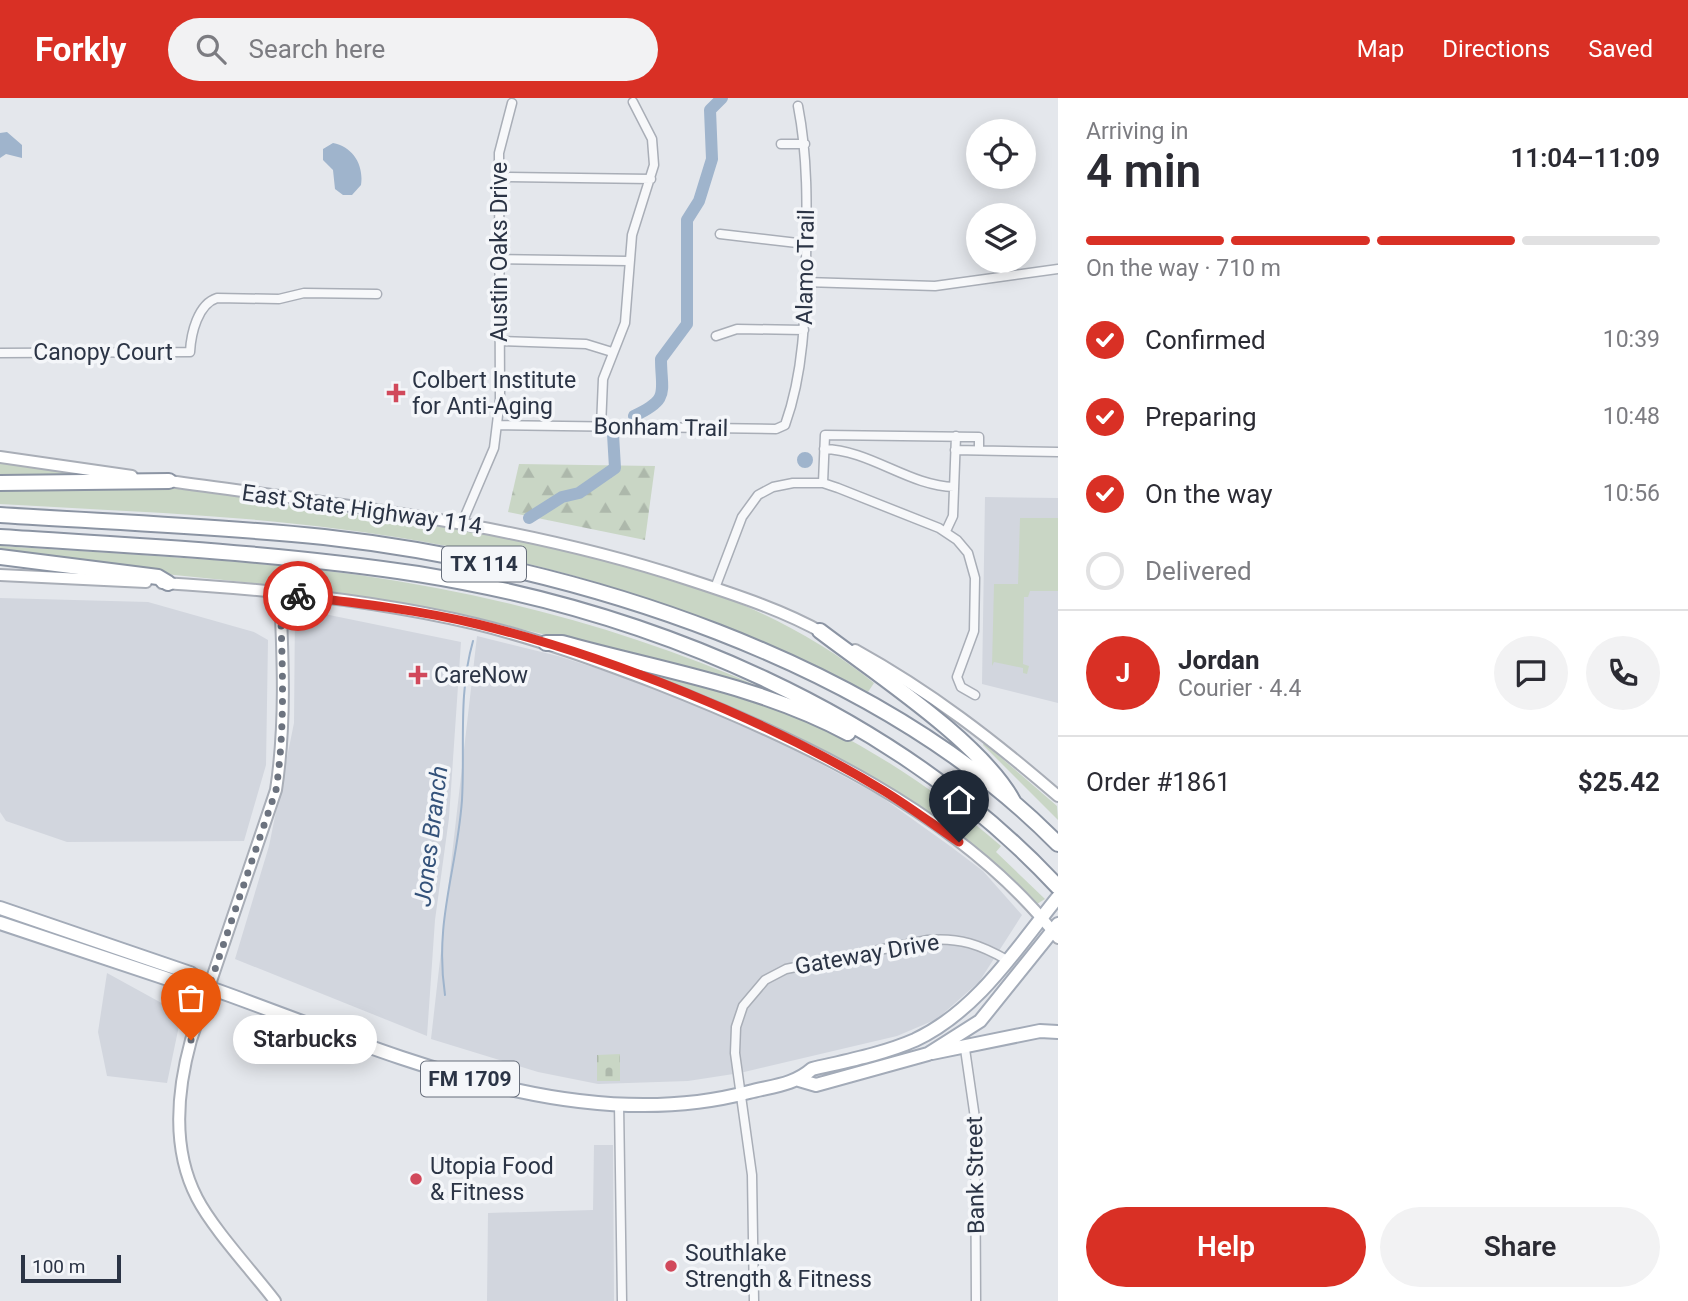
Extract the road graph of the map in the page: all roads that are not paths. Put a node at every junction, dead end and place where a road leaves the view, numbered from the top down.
1 (633, 102) dead end
2 (512, 103) dead end
3 (798, 106) dead end
4 (781, 144) dead end
5 (805, 144) junction
6 (499, 177) junction
7 (651, 179) junction
8 (720, 234) dead end
9 (806, 244) junction
10 (499, 259) junction
11 (628, 261) junction
12 (1058, 269) edge
13 (805, 282) junction
14 (377, 294) dead end
15 (804, 330) junction
16 (716, 336) dead end
17 (500, 341) junction
18 (612, 352) junction
19 (0, 353) edge
20 (498, 425) junction
21 (783, 426) joint
22 (601, 427) junction
23 (956, 436) junction
24 (824, 449) junction
25 (956, 450) junction
26 (979, 450) junction
27 (1058, 452) edge
28 (0, 457) edge
29 (169, 481) junction
30 (0, 483) edge
31 (822, 483) junction
32 (954, 487) junction
33 (0, 515) edge
34 (462, 523) junction
35 (946, 531) junction
36 (0, 537) edge
37 (0, 557) edge
38 (0, 575) edge
39 (168, 583) junction
40 (715, 588) junction
41 (280, 593) junction
42 (820, 631) junction
43 (546, 643) junction
44 (975, 695) dead end
45 (1058, 796) edge
46 (962, 800) junction
47 (1015, 806) junction
48 (1058, 844) edge
49 (1058, 887) edge
50 (1058, 897) edge
51 (0, 908) edge
52 (1045, 913) junction
53 (0, 923) edge
54 (1056, 931) edge
55 (1007, 960) junction
56 (210, 988) junction
57 (980, 1021) junction
58 (1058, 1032) edge
59 (965, 1049) junction
60 (928, 1054) junction
61 (799, 1080) junction
62 (741, 1094) junction
63 (619, 1104) junction
64 (275, 1301) edge
65 (622, 1301) edge
66 (754, 1301) edge
67 (976, 1301) edge

1 - 7 street
2 - 6 street, Austin Oaks Drive
3 - 5 street, Alamo Trail
4 - 5 street
5 - 9 street, Alamo Trail
6 - 7 street
6 - 10 street, Austin Oaks Drive
7 - 11 street
8 - 9 street
9 - 13 street, Alamo Trail
10 - 11 street
10 - 17 street, Austin Oaks Drive
11 - 18 street
12 - 13 street
13 - 15 street, Alamo Trail
14 - 19 street, Canopy Court
15 - 16 street
15 - 21 street, Alamo Trail
17 - 18 street
17 - 20 street, Austin Oaks Drive
18 - 22 street
20 - 22 street, Bonham Trail
20 - 34 street, Austin Oaks Drive
21 - 22 street, Bonham Trail
23 - 24 street
23 - 25 street
23 - 26 street
24 - 31 street
24 - 32 street
25 - 26 street
25 - 32 street
26 - 27 street
28 - 29 main road, East State Highway 114
29 - 30 highway
29 - 34 main road, East State Highway 114
31 - 35 street
31 - 40 street
32 - 35 street
33 - 47 highway, TX 114
34 - 40 main road, East State Highway 114
35 - 44 street
36 - 46 highway, TX 114
37 - 39 highway
38 - 39 main road
39 - 41 main road
40 - 42 main road, East State Highway 114
41 - 43 main road
41 - 56 main road
42 - 45 main road, East State Highway 114
42 - 47 highway
43 - 46 highway
43 - 52 main road
46 - 49 highway, TX 114
47 - 48 highway, TX 114
50 - 52 main road, FM 1709
51 - 56 main road, FM 1709
52 - 54 main road
52 - 55 main road, FM 1709
53 - 56 main road, FM 1709
54 - 57 main road, FM 1709
55 - 61 main road, FM 1709
55 - 62 street, Gateway Drive
56 - 63 main road, FM 1709
56 - 64 main road
57 - 59 main road
57 - 60 main road, FM 1709
58 - 59 main road
59 - 60 main road
59 - 67 street, Bank Street
60 - 61 main road, FM 1709
61 - 62 main road, FM 1709
62 - 63 main road, FM 1709
62 - 66 street, Gateway Drive
63 - 65 street

